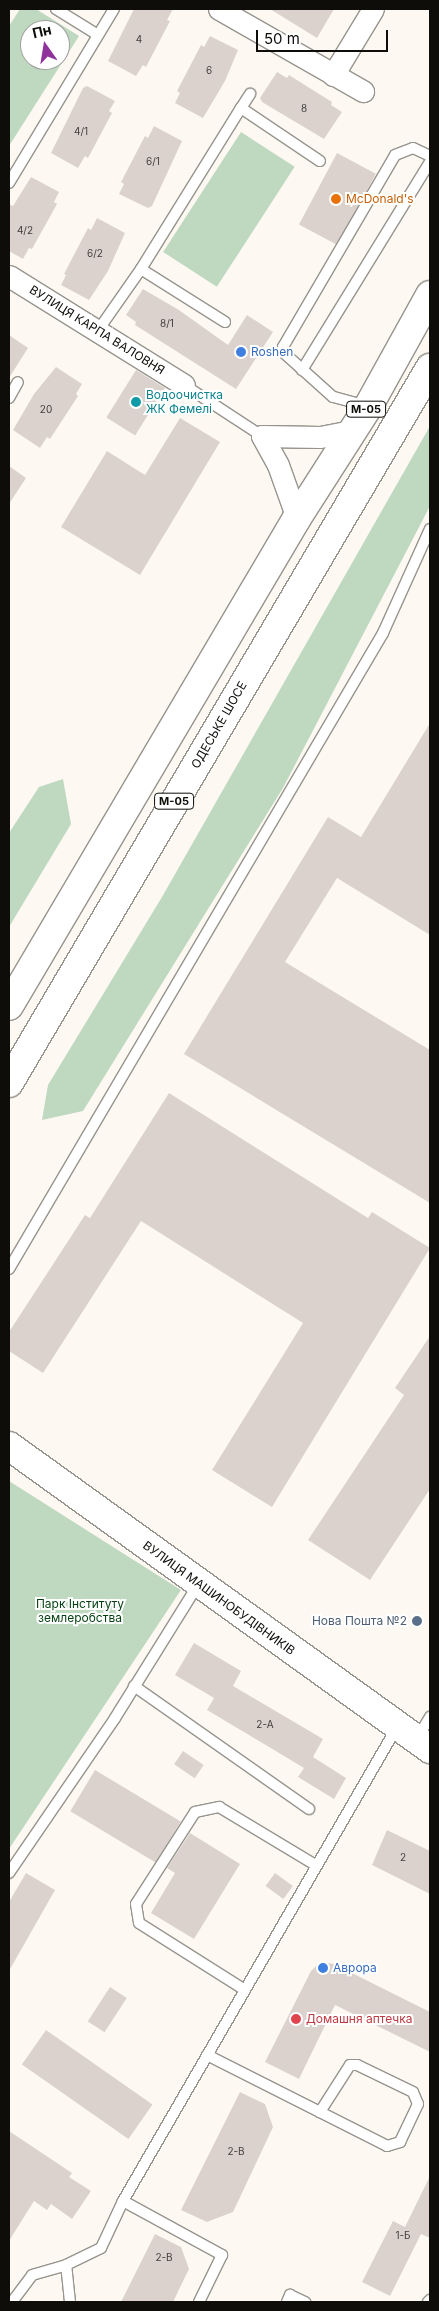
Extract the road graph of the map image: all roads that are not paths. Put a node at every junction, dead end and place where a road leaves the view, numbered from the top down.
1 (56, 9) edge
2 (114, 9) edge
3 (219, 9) edge
4 (373, 9) edge
5 (98, 35) junction
6 (333, 75) junction
7 (363, 91) dead end
8 (250, 94) dead end
9 (241, 108) junction
10 (430, 156) edge
11 (320, 161) dead end
12 (430, 162) edge
13 (9, 183) edge
14 (141, 269) junction
15 (9, 276) edge
16 (430, 296) edge
17 (225, 322) dead end
18 (99, 329) junction
19 (430, 368) edge
20 (302, 370) junction
21 (18, 382) dead end
22 (184, 385) joint
23 (9, 398) edge
24 (368, 407) junction
25 (352, 431) junction
26 (262, 436) junction
27 (297, 518) junction
28 (430, 529) edge
29 (9, 1006) edge
30 (9, 1083) edge
31 (9, 1269) edge
32 (9, 1446) edge
33 (199, 1583) junction
34 (134, 1686) junction
35 (430, 1717) edge
36 (417, 1734) edge
37 (309, 1809) dead end
38 (317, 1866) junction
39 (9, 1873) edge
40 (245, 1990) junction
41 (207, 2055) junction
42 (320, 2112) junction
43 (123, 2201) junction
44 (66, 2265) junction
45 (12, 2302) edge
46 (70, 2302) edge
47 (199, 2302) edge
48 (287, 2302) edge
49 (305, 2302) edge

1 - 5 lane
2 - 5 lane
3 - 6 street
4 - 6 street
5 - 13 lane
6 - 7 street
8 - 9 lane
9 - 11 lane
9 - 14 lane
10 - 20 lane
12 - 20 lane
14 - 17 lane
14 - 18 lane
15 - 18 street, ВУЛИЦЯ КАРПА ВАЛОВНЯ
16 - 24 main road, М-05
18 - 22 street, ВУЛИЦЯ КАРПА ВАЛОВНЯ
19 - 30 main road, ОДЕСЬКЕ ШОСЕ / М-05
20 - 24 lane
21 - 23 lane
22 - 26 lane
24 - 25 main road, М-05
25 - 26 street
25 - 27 main road, М-05
26 - 27 street
27 - 29 main road, М-05
28 - 31 lane
32 - 33 main road, ВУЛИЦЯ МАШИНОБУДІВНИКІВ
33 - 34 lane
33 - 36 main road, ВУЛИЦЯ МАШИНОБУДІВНИКІВ
34 - 37 lane
34 - 39 lane
35 - 36 lane
36 - 38 lane
38 - 40 lane
38 - 40 lane
40 - 41 lane
41 - 42 lane
41 - 43 lane
42 - 42 lane
43 - 44 lane
43 - 47 lane
44 - 45 lane
44 - 46 lane
48 - 49 lane

